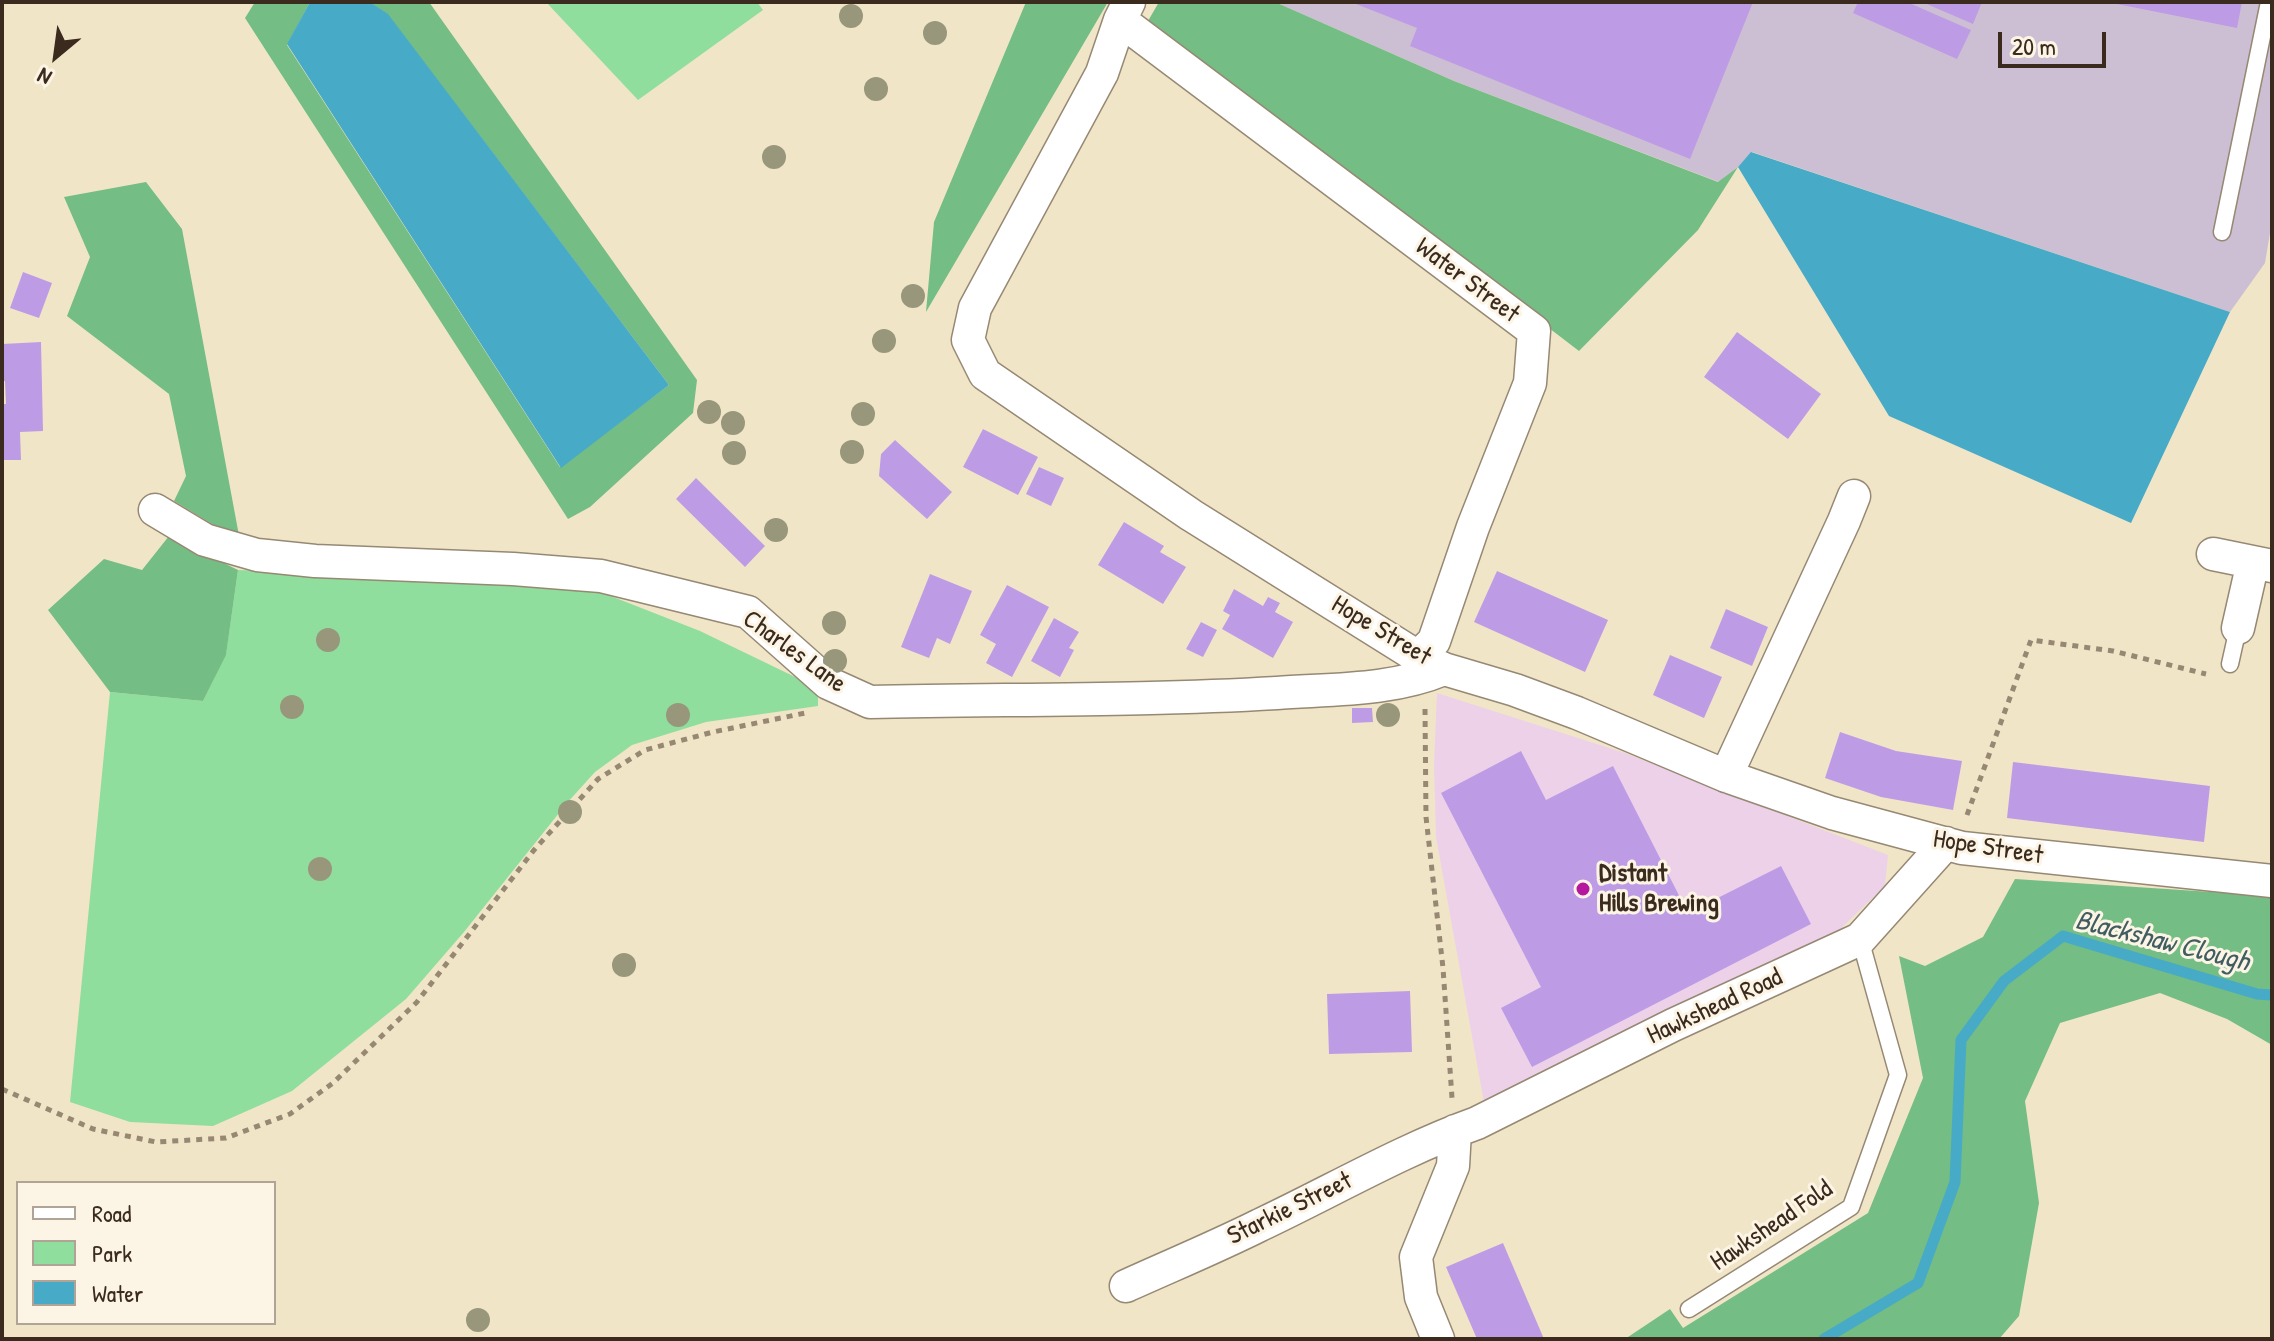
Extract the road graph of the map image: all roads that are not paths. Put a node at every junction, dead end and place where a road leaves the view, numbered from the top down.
1 (2269, 2) edge
2 (1124, 11) edge
3 (2222, 232) dead end
4 (1854, 496) dead end
5 (155, 510) dead end
6 (2213, 554) dead end
7 (2262, 564) edge
8 (2238, 628) joint
9 (2230, 664) road end
10 (1429, 667) junction
11 (1726, 776) junction
12 (1954, 846) junction
13 (2272, 881) edge
14 (1860, 939) junction
15 (1455, 1131) junction
16 (1126, 1286) dead end
17 (1689, 1309) dead end
18 (1438, 1339) edge

1 - 3 lane
2 - 10 street, Water Street
2 - 10 street, Hope Street
4 - 11 street
5 - 10 street, Charles Lane
6 - 7 street
7 - 8 street
8 - 9 lane
10 - 11 street, Hope Street
11 - 12 street, Hope Street
12 - 13 street, Hope Street
12 - 14 street, Hawkshead Road
14 - 15 street, Hawkshead Road
14 - 17 lane, Hawkshead Fold
15 - 16 street, Starkie Street
15 - 18 street

